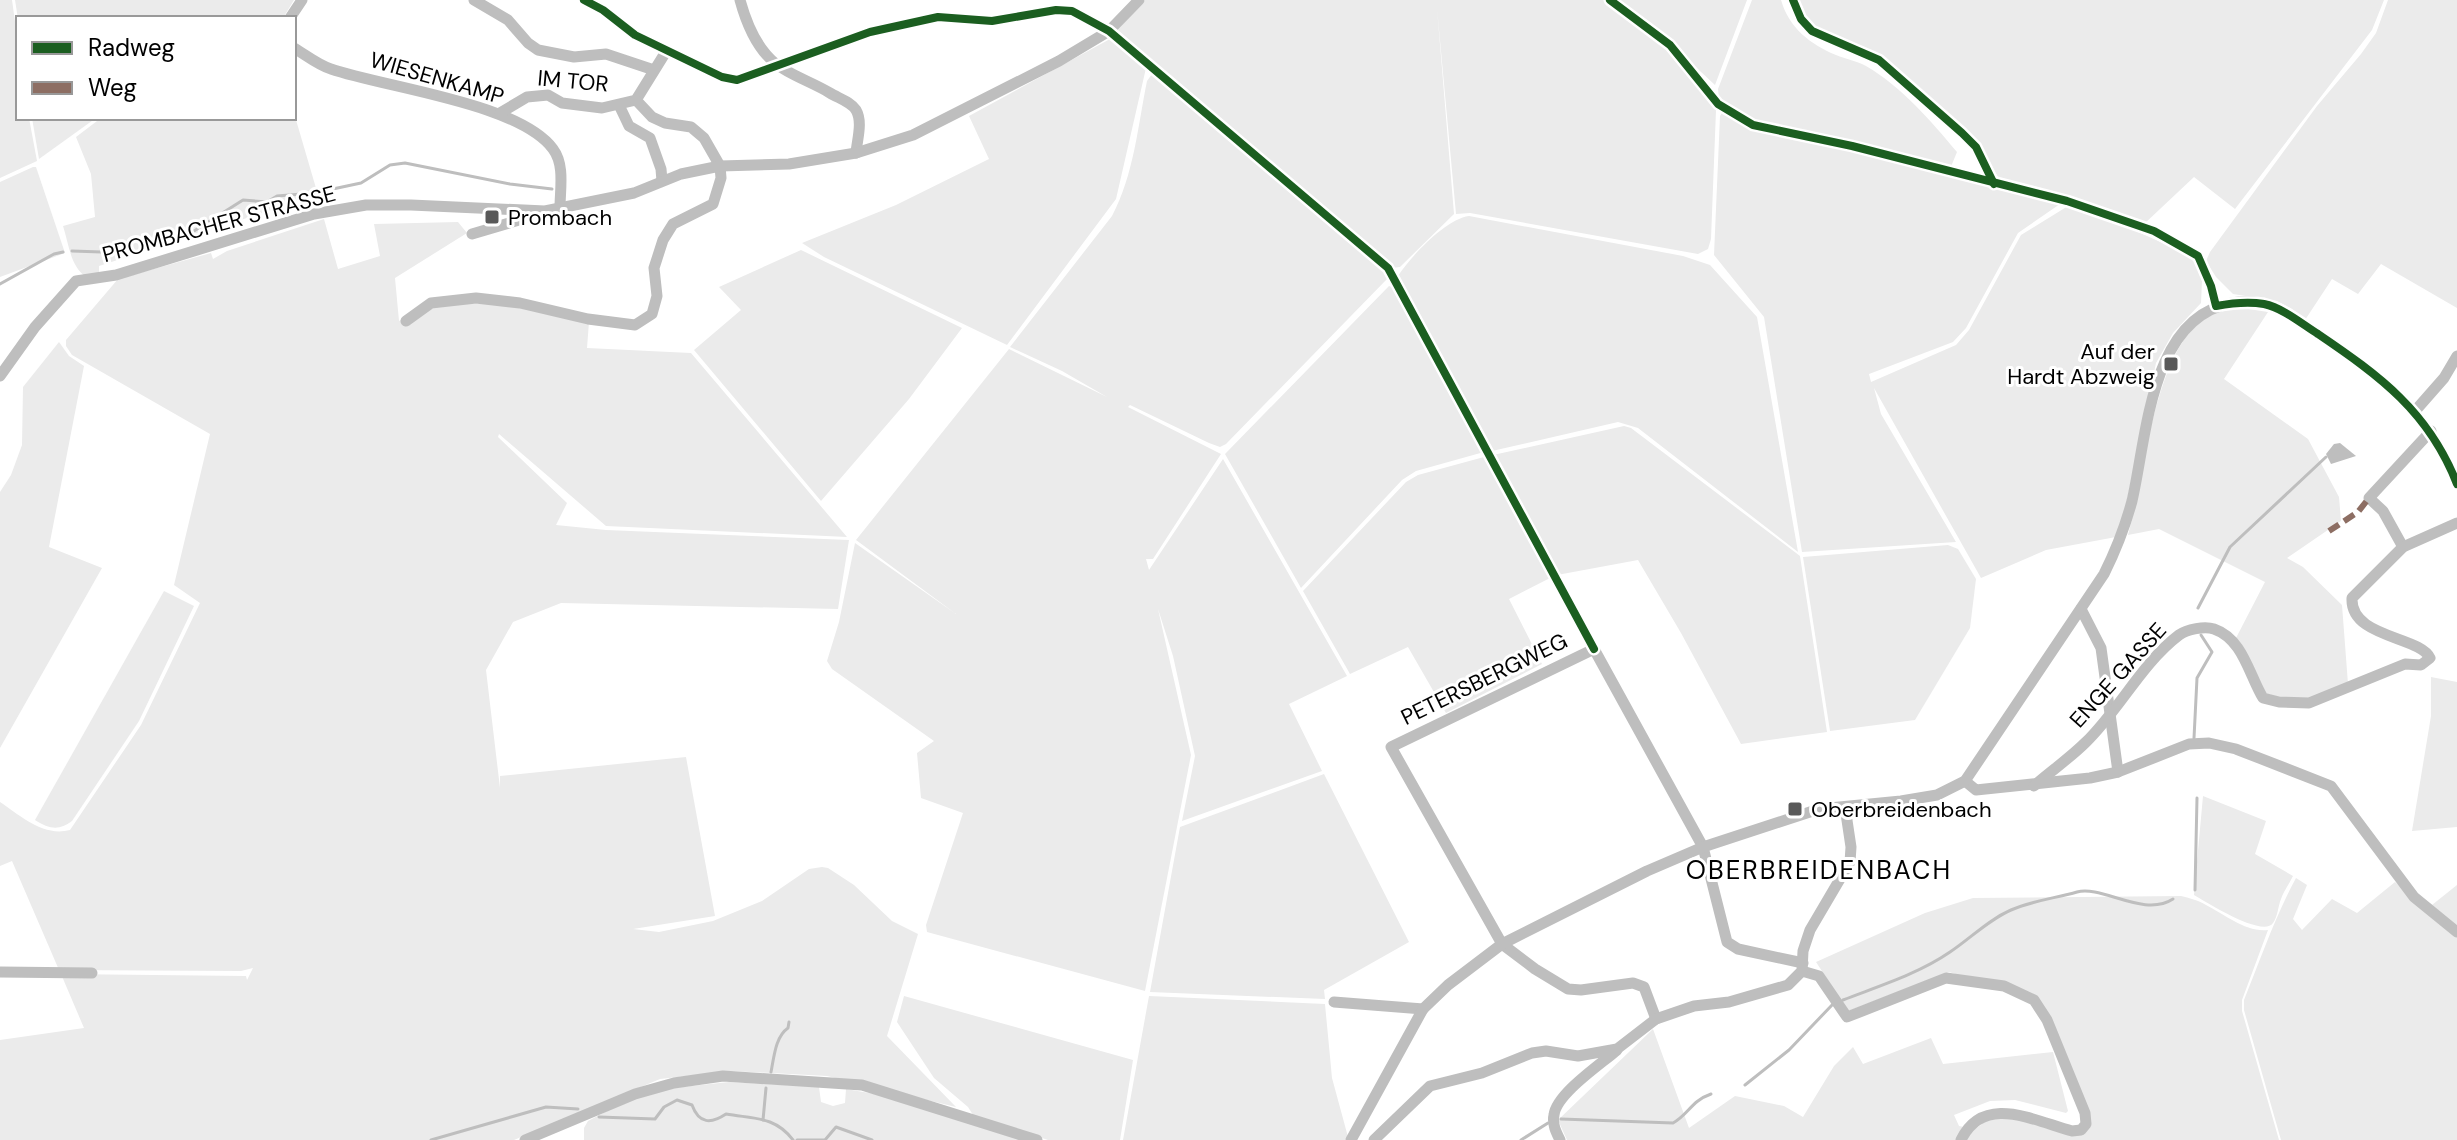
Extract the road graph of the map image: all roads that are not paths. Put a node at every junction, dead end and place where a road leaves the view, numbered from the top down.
1 (474, 0) edge
2 (584, 0) edge
3 (740, 0) edge
4 (1139, 0) edge
5 (1610, 0) edge
6 (1793, 0) edge
7 (1109, 31) junction
8 (296, 49) edge
9 (667, 50) junction
10 (776, 64) junction
11 (654, 70) junction
12 (636, 100) junction
13 (619, 105) junction
14 (500, 113) junction
15 (856, 153) junction
16 (720, 166) junction
17 (662, 181) junction
18 (1994, 184) junction
19 (560, 208) junction
20 (530, 211) junction
21 (472, 234) dead end
22 (2216, 306) junction
23 (406, 321) dead end
24 (2457, 356) edge
25 (0, 376) edge
26 (2415, 411) junction
27 (2431, 431) junction
28 (2457, 484) edge
29 (2457, 523) edge
30 (2403, 547) junction
31 (2081, 609) junction
32 (1594, 649) junction
33 (2111, 712) junction
34 (2118, 772) junction
35 (1965, 781) junction
36 (2034, 786) junction
37 (1845, 807) junction
38 (1703, 847) junction
39 (2457, 932) edge
40 (1502, 944) junction
41 (1802, 967) junction
42 (0, 972) edge
43 (92, 973) dead end
44 (1334, 1002) dead end
45 (1423, 1009) junction
46 (1656, 1019) junction
47 (1617, 1049) junction
48 (525, 1140) edge
49 (1037, 1140) edge
50 (1351, 1140) edge
51 (1374, 1140) edge
52 (1560, 1140) edge
53 (1961, 1140) edge

1 - 11 street
2 - 9 street
3 - 10 street
4 - 7 street, PROMBACHER STRASSE
5 - 18 street
6 - 18 street
7 - 10 street
7 - 15 street, PROMBACHER STRASSE
7 - 32 street
8 - 14 street, WIESENKAMP
9 - 10 street
9 - 11 street, IM TOR
10 - 15 street
11 - 12 street, IM TOR
12 - 13 street, IM TOR
12 - 16 street
13 - 14 street, IM TOR
13 - 17 street
14 - 19 street, WIESENKAMP
15 - 16 street, PROMBACHER STRASSE
16 - 17 street, PROMBACHER STRASSE
16 - 23 street
17 - 19 street, PROMBACHER STRASSE
18 - 22 street
19 - 20 street, PROMBACHER STRASSE
20 - 21 street
20 - 25 street, PROMBACHER STRASSE
22 - 26 street
22 - 31 street
24 - 26 street
26 - 27 street
27 - 28 street
27 - 30 street
29 - 30 street
30 - 33 street, ENGE GASSE
31 - 33 street
31 - 35 street
32 - 38 street, PETERSBERGWEG
32 - 40 street, PETERSBERGWEG
33 - 34 street
33 - 36 street, ENGE GASSE
34 - 36 street
34 - 39 street
35 - 36 street
35 - 37 street
37 - 38 street
37 - 41 street
38 - 40 street
38 - 41 street, PETERSBERGWEG
40 - 45 street
40 - 46 street
41 - 46 street
41 - 53 street
42 - 43 street
44 - 45 street
45 - 50 street
46 - 47 street
47 - 51 street
47 - 52 street
48 - 49 street

